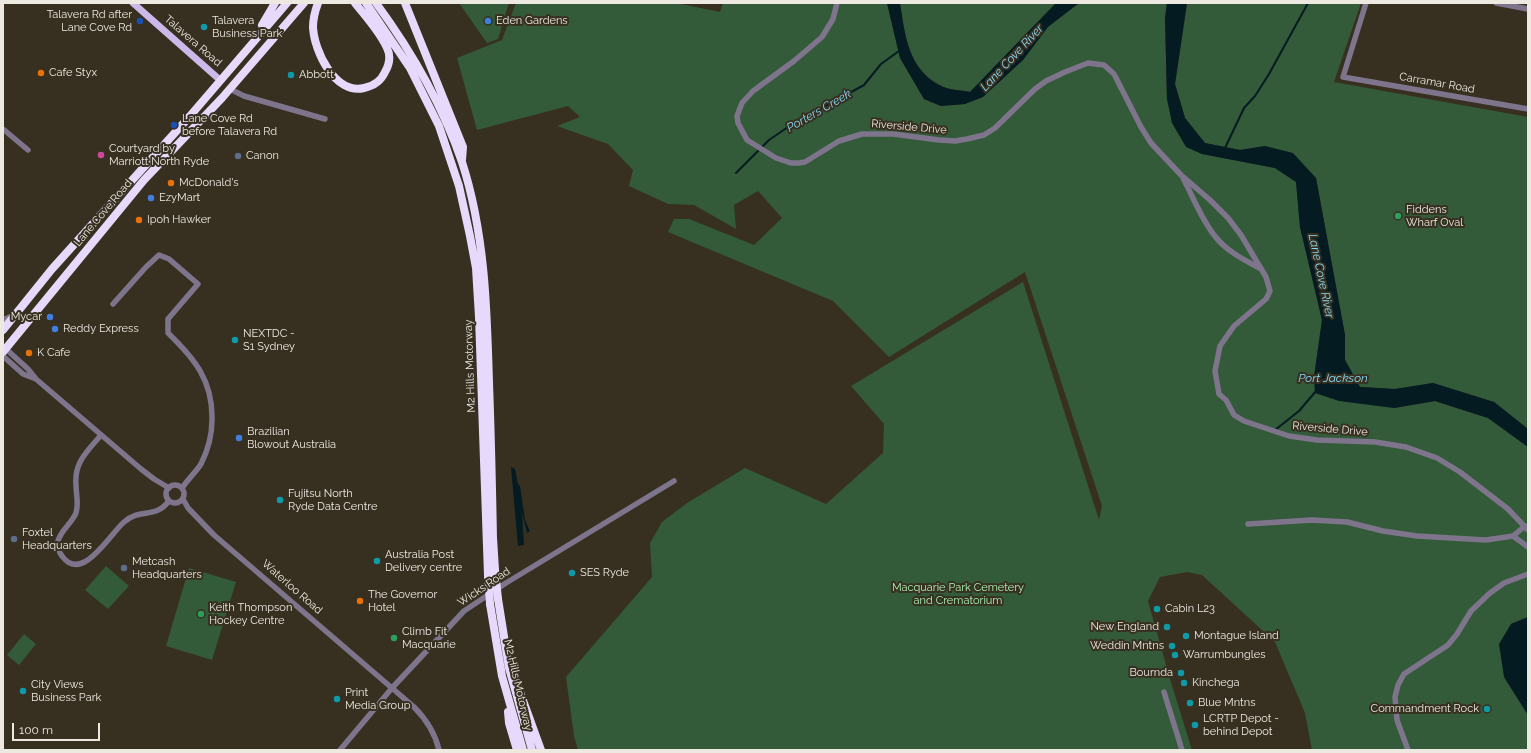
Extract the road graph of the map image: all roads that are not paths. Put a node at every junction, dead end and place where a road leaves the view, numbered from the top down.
1 (133, 3) edge
2 (275, 3) edge
3 (286, 3) edge
4 (304, 3) edge
5 (318, 3) edge
6 (356, 3) edge
7 (366, 3) edge
8 (376, 3) edge
9 (405, 3) edge
10 (837, 3) edge
11 (1366, 3) edge
12 (1496, 3) edge
13 (1528, 9) edge
14 (250, 45) junction
15 (220, 80) junction
16 (230, 88) junction
17 (1528, 109) edge
18 (325, 119) dead end
19 (3, 129) edge
20 (28, 150) dead end
21 (462, 163) junction
22 (1181, 175) junction
23 (1261, 268) junction
24 (113, 304) dead end
25 (17, 313) junction
26 (3, 320) edge
27 (3, 330) edge
28 (4, 351) edge
29 (101, 435) junction
30 (674, 481) dead end
31 (169, 488) junction
32 (182, 488) junction
33 (183, 499) junction
34 (169, 501) junction
35 (1248, 524) dead end
36 (1526, 528) edge
37 (1513, 536) junction
38 (1528, 546) edge
39 (1528, 574) edge
40 (508, 668) junction
41 (392, 688) junction
42 (505, 688) junction
43 (1164, 692) dead end
44 (340, 750) edge
45 (439, 750) edge
46 (517, 750) edge
47 (523, 750) edge
48 (532, 750) edge
49 (541, 750) edge
50 (1182, 750) edge
51 (1408, 750) edge

1 - 15 main road, Talavera Road
2 - 14 highway
3 - 14 highway, Lane Cove Road
4 - 16 highway, Lane Cove Road
5 - 6 highway
7 - 42 highway, M2 Hills Motorway, bridge
8 - 21 highway, M2 Hills Motorway
9 - 21 highway
10 - 22 street, Riverside Drive
11 - 17 street, Carramar Road
12 - 13 street
14 - 15 highway, Lane Cove Road
15 - 16 highway
15 - 25 highway, Lane Cove Road
16 - 18 street
16 - 28 highway, Lane Cove Road
19 - 20 street
21 - 40 highway, M2 Hills Motorway, bridge
22 - 23 street, Riverside Drive
22 - 23 street, Riverside Drive
23 - 36 street, Riverside Drive
24 - 32 street
25 - 26 street
25 - 27 highway, Lane Cove Road
28 - 29 street
29 - 31 street
29 - 34 street
30 - 41 street, Wicks Road
31 - 32 street
31 - 34 street
32 - 33 street
33 - 34 street
33 - 41 street, Waterloo Road
35 - 37 street
36 - 37 street
37 - 38 street
39 - 51 street
40 - 48 highway, M2 Hills Motorway
40 - 49 highway
41 - 44 street, Wicks Road
41 - 45 street, Waterloo Road
42 - 46 highway
42 - 47 highway, M2 Hills Motorway
43 - 50 street

